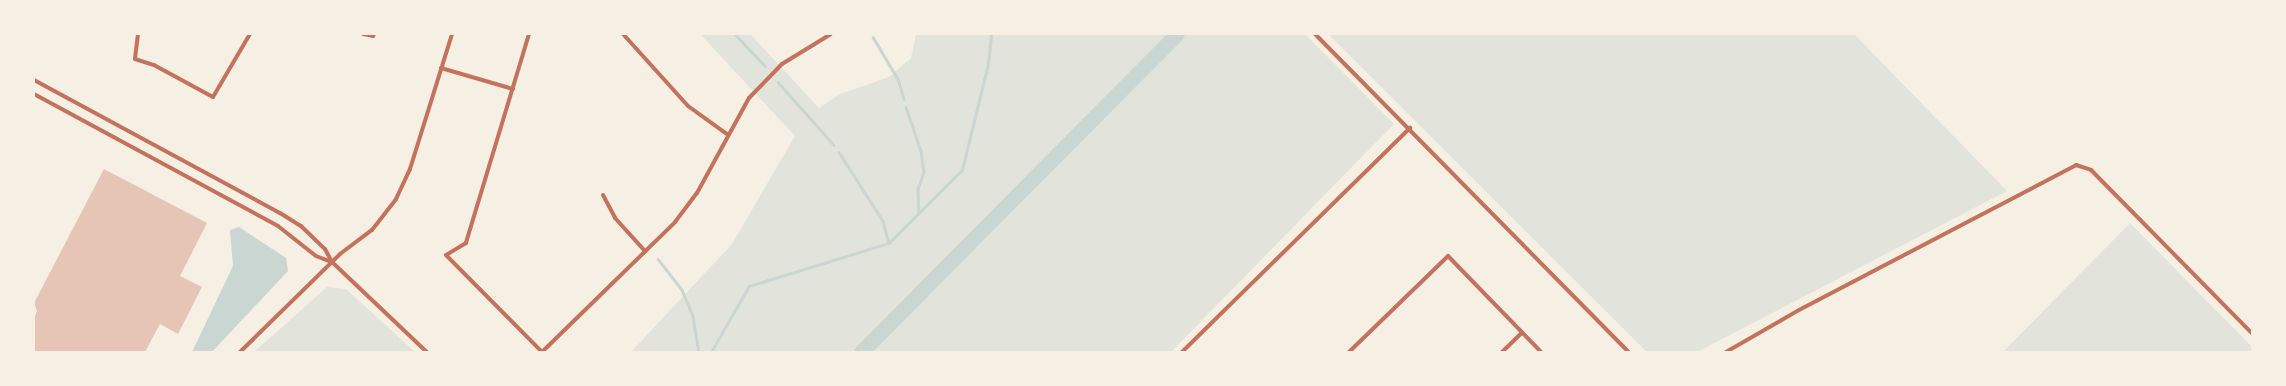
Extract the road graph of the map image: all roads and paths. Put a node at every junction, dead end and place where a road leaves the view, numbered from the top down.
1 (138, 34) edge
2 (250, 34) edge
3 (363, 34) edge
4 (452, 34) edge
5 (529, 34) edge
6 (623, 34) edge
7 (831, 34) edge
8 (1315, 34) edge
9 (374, 35) edge
10 (441, 68) junction
11 (34, 80) edge
12 (513, 89) junction
13 (34, 94) edge
14 (1410, 128) junction
15 (728, 135) junction
16 (603, 195) dead end
17 (644, 251) junction
18 (332, 262) junction
19 (2252, 332) edge
20 (1522, 333) junction
21 (240, 352) edge
22 (427, 352) edge
23 (542, 352) edge
24 (1182, 352) edge
25 (1349, 352) edge
26 (1502, 352) edge
27 (1541, 352) edge
28 (1629, 352) edge
29 (1726, 352) edge

1 - 2 street
3 - 9 street
4 - 10 street
5 - 12 street
6 - 15 street
7 - 15 street
8 - 14 street
10 - 12 street
10 - 18 street
11 - 18 street
12 - 23 street
13 - 18 street
14 - 24 street
14 - 28 street
15 - 17 street
16 - 17 street
17 - 23 street
18 - 21 street
18 - 22 street
19 - 29 street
20 - 25 street
20 - 26 street
20 - 27 street

